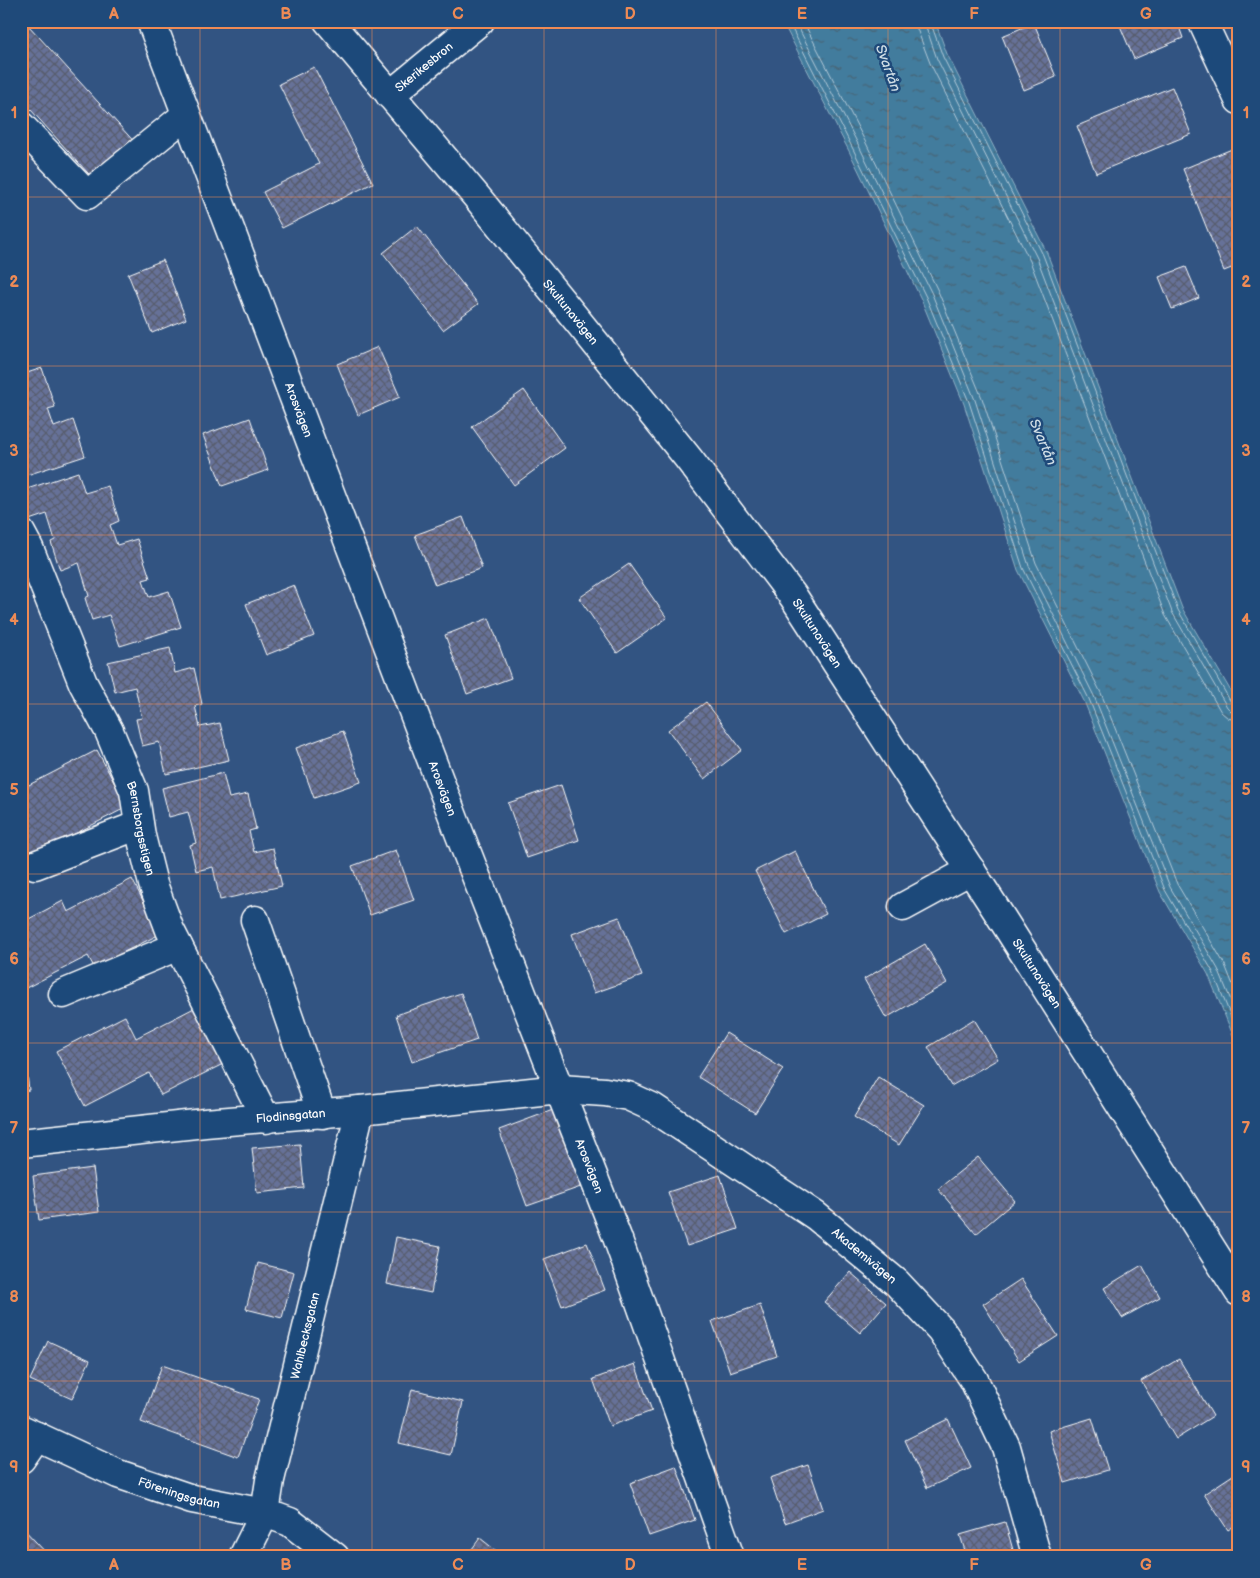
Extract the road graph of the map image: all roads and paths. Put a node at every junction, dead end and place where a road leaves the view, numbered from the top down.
1 (151, 21) edge
2 (328, 21) edge
3 (480, 21) edge
4 (1202, 21) edge
5 (390, 95) junction
6 (1239, 100) edge
7 (186, 115) junction
8 (21, 126) edge
9 (21, 534) edge
10 (139, 825) junction
11 (35, 865) dead end
12 (971, 870) junction
13 (902, 907) dead end
14 (256, 920) dead end
15 (178, 946) junction
16 (63, 994) dead end
17 (560, 1089) junction
18 (360, 1110) junction
19 (322, 1114) junction
20 (266, 1119) junction
21 (21, 1143) edge
22 (1239, 1292) edge
23 (29, 1432) edge
24 (21, 1460) edge
25 (264, 1513) junction
26 (243, 1557) edge
27 (335, 1557) edge
28 (730, 1557) edge
29 (1037, 1557) edge

1 - 7 street, Arosvägen
2 - 5 street, Skultunavägen
3 - 5 street, Skerikesbron
4 - 6 street
5 - 12 street, Skultunavägen
7 - 8 street
7 - 17 street, Arosvägen
9 - 10 street, Bernsborgsstigen
10 - 11 street
10 - 15 street, Bernsborgsstigen
12 - 13 street
12 - 22 street, Skultunavägen
14 - 19 street
15 - 16 street
15 - 20 street, Bernsborgsstigen
17 - 18 street, Flodinsgatan
17 - 28 street, Arosvägen
17 - 29 street, Akademivägen
18 - 19 street, Flodinsgatan
18 - 25 street, Wahlbecksgatan
19 - 20 street, Flodinsgatan
20 - 21 street, Flodinsgatan
23 - 24 street
23 - 25 street, Föreningsgatan
25 - 26 street, Wahlbecksgatan
25 - 27 street, Föreningsgatan

